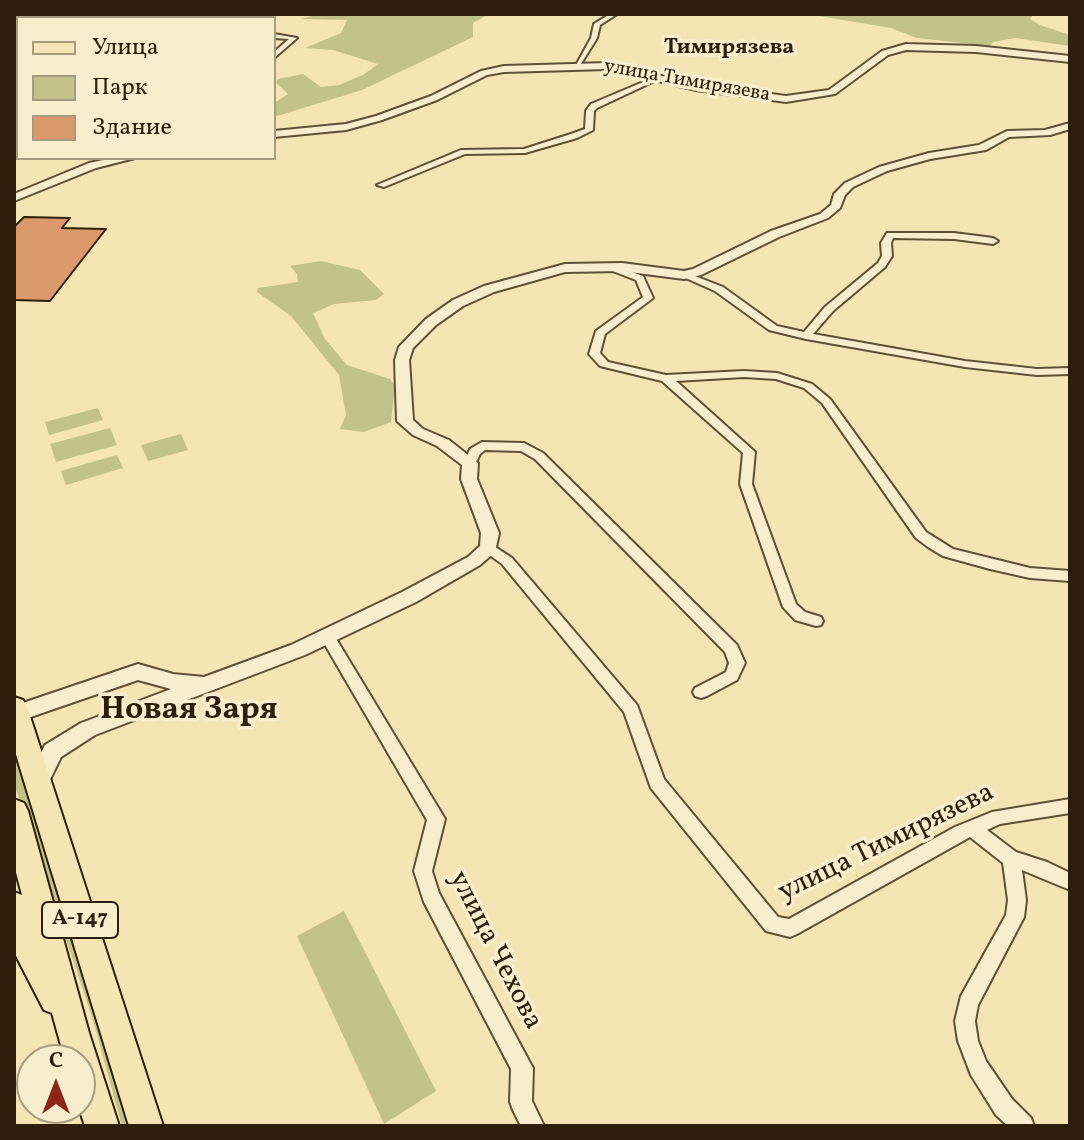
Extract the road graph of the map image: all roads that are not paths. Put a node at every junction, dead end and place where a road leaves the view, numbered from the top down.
1 (614, 14) edge
2 (276, 36) edge
3 (276, 54) edge
4 (1070, 59) edge
5 (577, 66) junction
6 (657, 78) junction
7 (1070, 126) edge
8 (276, 134) edge
9 (119, 160) edge
10 (381, 185) dead end
11 (14, 198) edge
12 (993, 241) dead end
13 (598, 266) junction
14 (684, 275) junction
15 (806, 336) junction
16 (1070, 371) edge
17 (666, 378) junction
18 (470, 463) junction
19 (489, 548) junction
20 (1070, 576) edge
21 (816, 621) dead end
22 (327, 636) junction
23 (160, 678) junction
24 (217, 683) junction
25 (701, 692) dead end
26 (150, 705) junction
27 (15, 710) edge
28 (37, 783) junction
29 (1070, 806) edge
30 (14, 811) edge
31 (972, 828) junction
32 (1011, 859) junction
33 (1070, 882) edge
34 (14, 906) edge
35 (73, 1033) junction
36 (102, 1126) edge
37 (146, 1126) edge
38 (533, 1126) edge
39 (1023, 1126) edge

1 - 5 street
2 - 3 street
4 - 6 street, улица Тимирязева
5 - 6 street, улица Тимирязева
5 - 8 street, улица Тимирязева
6 - 10 street
7 - 14 street
9 - 11 street
12 - 15 street
13 - 14 street
13 - 17 street
13 - 18 street
14 - 15 street
15 - 16 street
17 - 20 street
17 - 21 street
18 - 19 street
18 - 25 street
19 - 22 street
19 - 31 street, улица Тимирязева
22 - 24 street
22 - 38 street, улица Чехова
23 - 24 street
23 - 26 street
23 - 27 street
24 - 26 street
26 - 28 street
27 - 28 main road, А-147
28 - 37 main road, А-147
29 - 31 street, улица Тимирязева
30 - 35 main road, А-147
31 - 32 street
32 - 33 street
32 - 39 street
34 - 35 main road, А-147
35 - 36 main road, А-147

